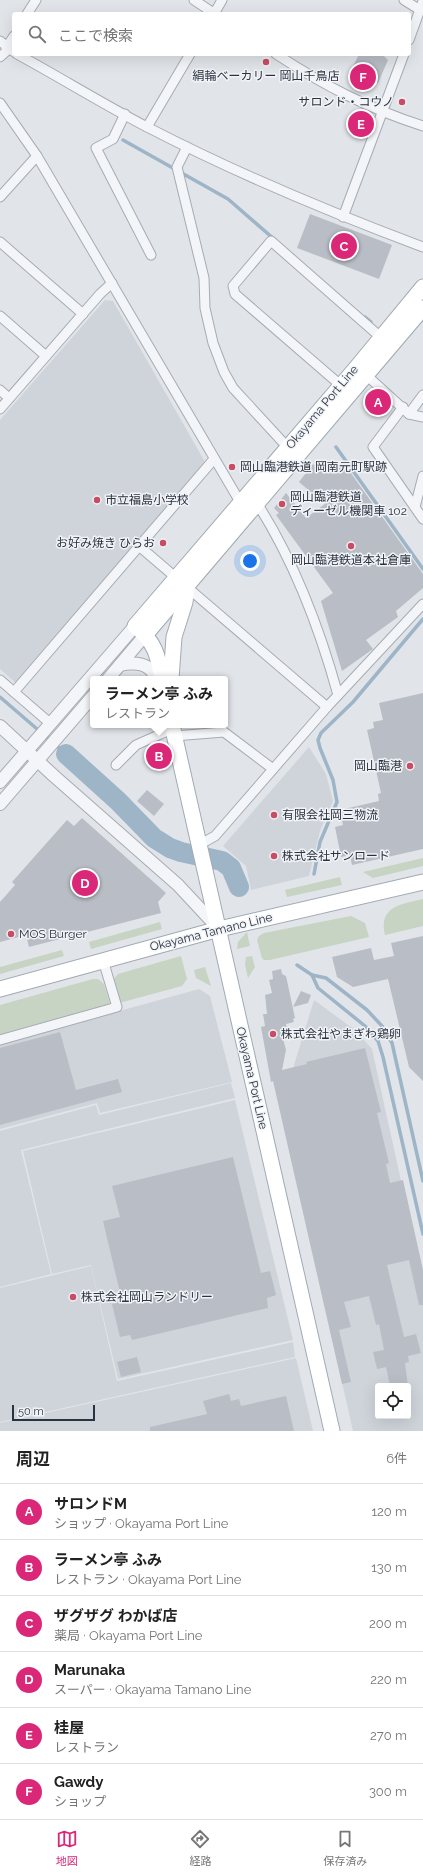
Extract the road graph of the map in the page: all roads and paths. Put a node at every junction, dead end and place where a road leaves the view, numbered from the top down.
1 (36, 0) edge
2 (194, 0) edge
3 (222, 0) edge
4 (404, 0) edge
5 (421, 6) edge
6 (28, 12) edge
7 (211, 12) edge
8 (215, 12) edge
9 (411, 34) edge
10 (7, 48) edge
11 (21, 56) edge
12 (189, 56) edge
13 (279, 56) edge
14 (403, 56) edge
15 (0, 57) edge
16 (0, 103) edge
17 (382, 113) junction
18 (125, 114) junction
19 (147, 126) junction
20 (423, 126) edge
21 (186, 147) junction
22 (37, 156) junction
23 (0, 198) edge
24 (343, 217) junction
25 (0, 242) edge
26 (423, 247) edge
27 (151, 255) dead end
28 (112, 284) junction
29 (423, 287) edge
30 (423, 308) edge
31 (83, 314) junction
32 (0, 316) edge
33 (386, 342) junction
34 (46, 356) junction
35 (361, 371) junction
36 (0, 390) edge
37 (345, 390) junction
38 (423, 395) edge
39 (9, 398) junction
40 (0, 409) edge
41 (406, 411) junction
42 (423, 417) edge
43 (292, 452) junction
44 (214, 459) junction
45 (423, 476) edge
46 (254, 497) junction
47 (414, 507) junction
48 (244, 509) junction
49 (423, 519) edge
50 (139, 546) junction
51 (182, 582) junction
52 (423, 604) edge
53 (140, 630) junction
54 (120, 665) junction
55 (96, 676) edge
56 (111, 676) edge
57 (154, 676) edge
58 (161, 676) edge
59 (171, 676) edge
60 (0, 680) edge
61 (90, 683) edge
62 (14, 692) junction
63 (338, 695) junction
64 (90, 700) edge
65 (327, 707) junction
66 (0, 726) edge
67 (45, 730) junction
68 (173, 730) edge
69 (27, 751) junction
70 (38, 761) junction
71 (116, 765) dead end
72 (274, 769) junction
73 (0, 782) edge
74 (0, 804) edge
75 (199, 845) junction
76 (423, 882) edge
77 (219, 929) junction
78 (103, 960) junction
79 (0, 989) edge
80 (0, 1040) edge
81 (332, 1431) edge

1 - 6 street
2 - 7 street
3 - 8 street
4 - 5 street
5 - 9 street
10 - 15 street
11 - 18 street
12 - 19 street
13 - 17 street
14 - 17 street
16 - 22 street
17 - 20 street
17 - 24 street
18 - 19 street
18 - 27 street
19 - 21 street
21 - 24 street
21 - 43 street
22 - 23 street
22 - 28 street
24 - 26 street
25 - 31 street
28 - 31 street
28 - 44 street
29 - 33 main road, Okayama Port Line
30 - 33 main road, Okayama Port Line
31 - 34 street
32 - 34 street
33 - 35 main road, Okayama Port Line
33 - 37 street
34 - 39 street
35 - 37 main road, Okayama Port Line
35 - 41 street
36 - 39 street
37 - 43 main road, Okayama Port Line
38 - 41 street
39 - 40 street
41 - 42 street
41 - 47 street
43 - 46 main road, Okayama Port Line
44 - 48 street
44 - 50 street
45 - 47 street
46 - 48 main road, Okayama Port Line
46 - 63 street
47 - 49 street
48 - 51 main road, Okayama Port Line
50 - 51 street
50 - 62 street
51 - 53 main road, Okayama Port Line
51 - 59 main road
51 - 65 street
52 - 63 street
53 - 54 street
53 - 55 street
53 - 58 main road
54 - 56 street
54 - 57 street
60 - 62 street
61 - 67 street
62 - 67 street
63 - 65 street
64 - 70 street
65 - 72 street
66 - 69 street
67 - 69 street
68 - 71 street
68 - 72 street
68 - 75 main road, Okayama Port Line
69 - 70 street
69 - 73 street
70 - 74 street
70 - 77 street
72 - 75 street
75 - 77 main road, Okayama Port Line
76 - 77 main road, Okayama Tamano Line
77 - 78 main road, Okayama Tamano Line
77 - 81 main road, Okayama Port Line
78 - 79 main road, Okayama Tamano Line
78 - 80 street

